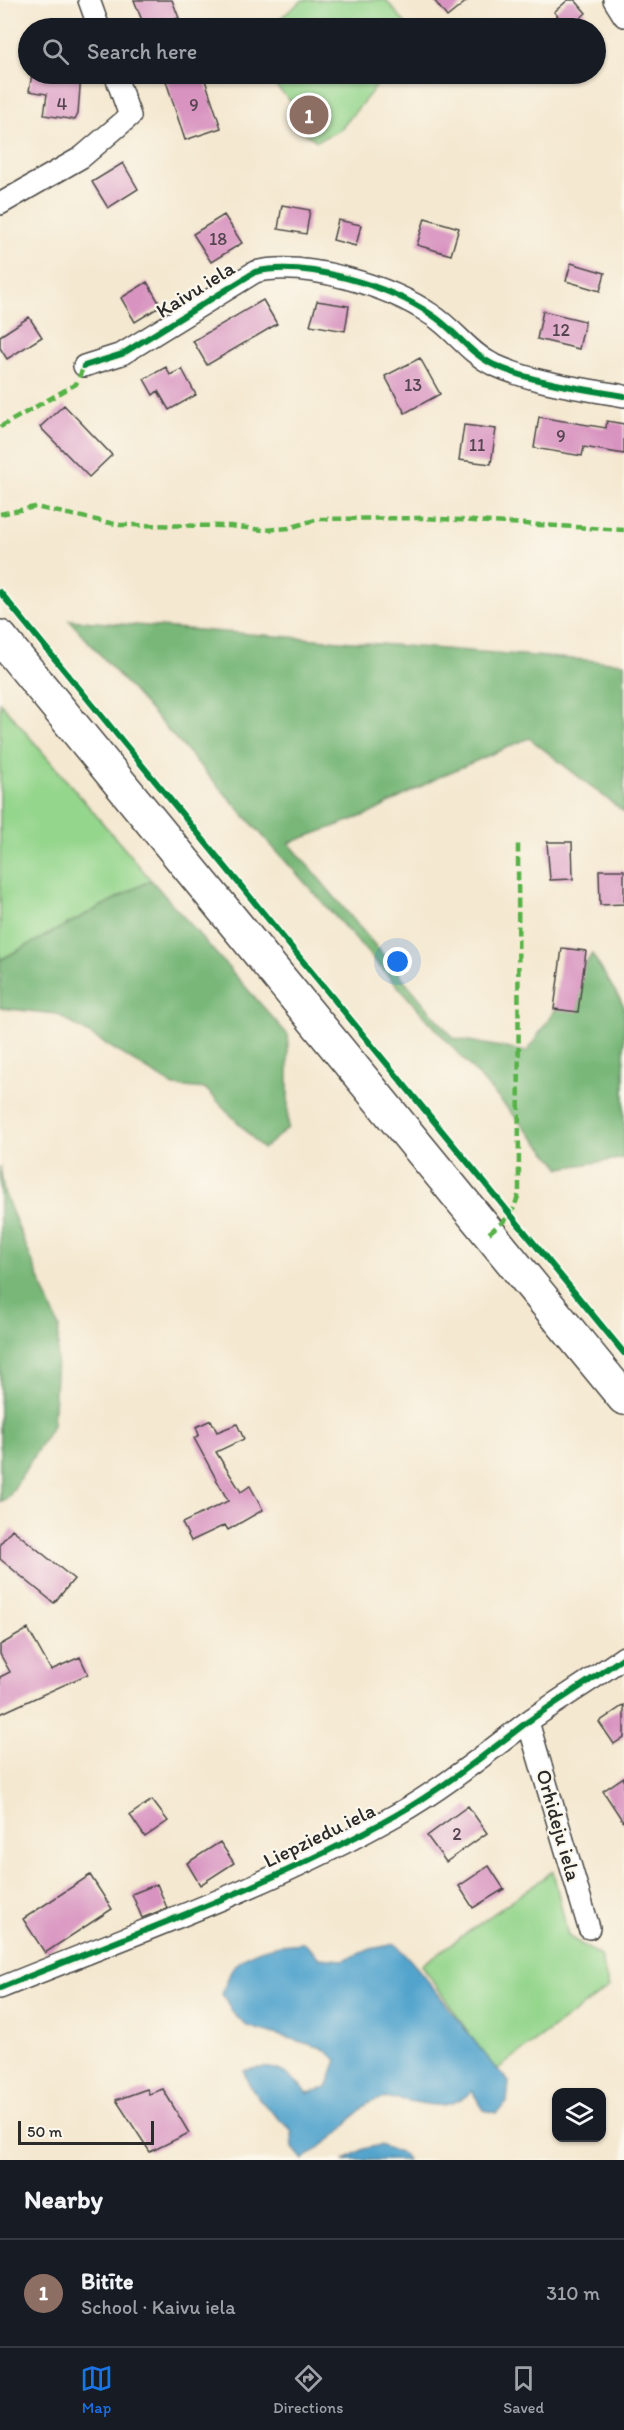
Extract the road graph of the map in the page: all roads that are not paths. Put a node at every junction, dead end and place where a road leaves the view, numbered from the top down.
1 (89, 0) edge
2 (614, 0) edge
3 (624, 16) edge
4 (95, 18) edge
5 (119, 84) edge
6 (0, 204) edge
7 (84, 366) dead end
8 (624, 396) edge
9 (0, 638) edge
10 (624, 1398) edge
11 (624, 1657) edge
12 (528, 1722) junction
13 (589, 1928) dead end
14 (0, 1989) edge

1 - 4 street
2 - 3 street
5 - 6 street
7 - 8 street, Kaivu iela
9 - 10 main road
11 - 12 street, Liepziedu iela
12 - 13 street, Orhideju iela
12 - 14 street, Liepziedu iela

